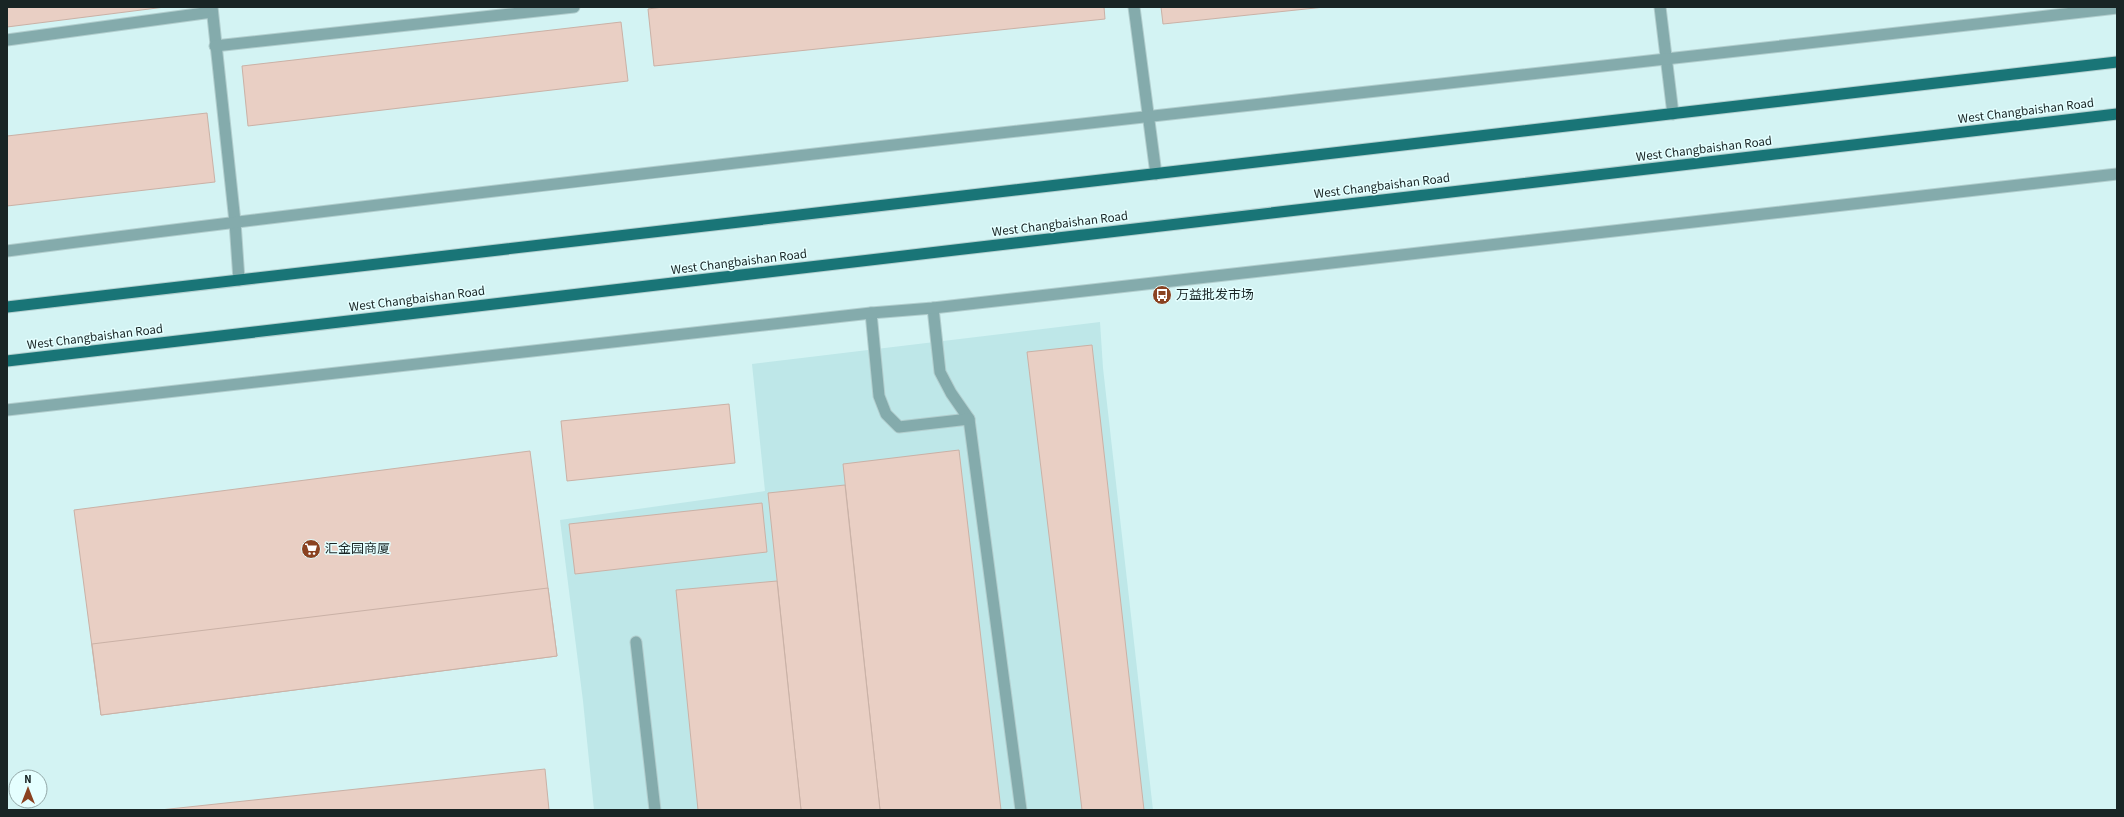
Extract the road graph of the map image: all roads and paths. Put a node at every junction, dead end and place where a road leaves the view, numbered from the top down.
1 (574, 7) edge
2 (1134, 7) edge
3 (1660, 7) edge
4 (2117, 8) edge
5 (212, 9) edge
6 (7, 40) edge
7 (216, 46) junction
8 (1666, 60) junction
9 (2117, 62) edge
10 (1673, 114) junction
11 (2117, 114) edge
12 (1150, 115) junction
13 (1156, 174) junction
14 (2117, 174) edge
15 (235, 222) junction
16 (7, 251) edge
17 (239, 280) junction
18 (7, 307) edge
19 (933, 308) junction
20 (871, 313) junction
21 (7, 361) edge
22 (7, 410) edge
23 (969, 419) junction
24 (636, 642) dead end
25 (655, 810) edge
26 (1021, 810) edge

1 - 7 street
2 - 12 street
3 - 8 street
4 - 8 street
5 - 6 street
5 - 7 street
7 - 15 street
8 - 10 street
8 - 12 street
9 - 10 main road
10 - 13 main road
11 - 21 main road, West Changbaishan Road
12 - 13 street
12 - 15 street
13 - 17 main road
14 - 19 street
15 - 16 street
15 - 17 street
17 - 18 main road
19 - 20 street
19 - 23 street
20 - 22 street
20 - 23 street
23 - 26 street
24 - 25 street

